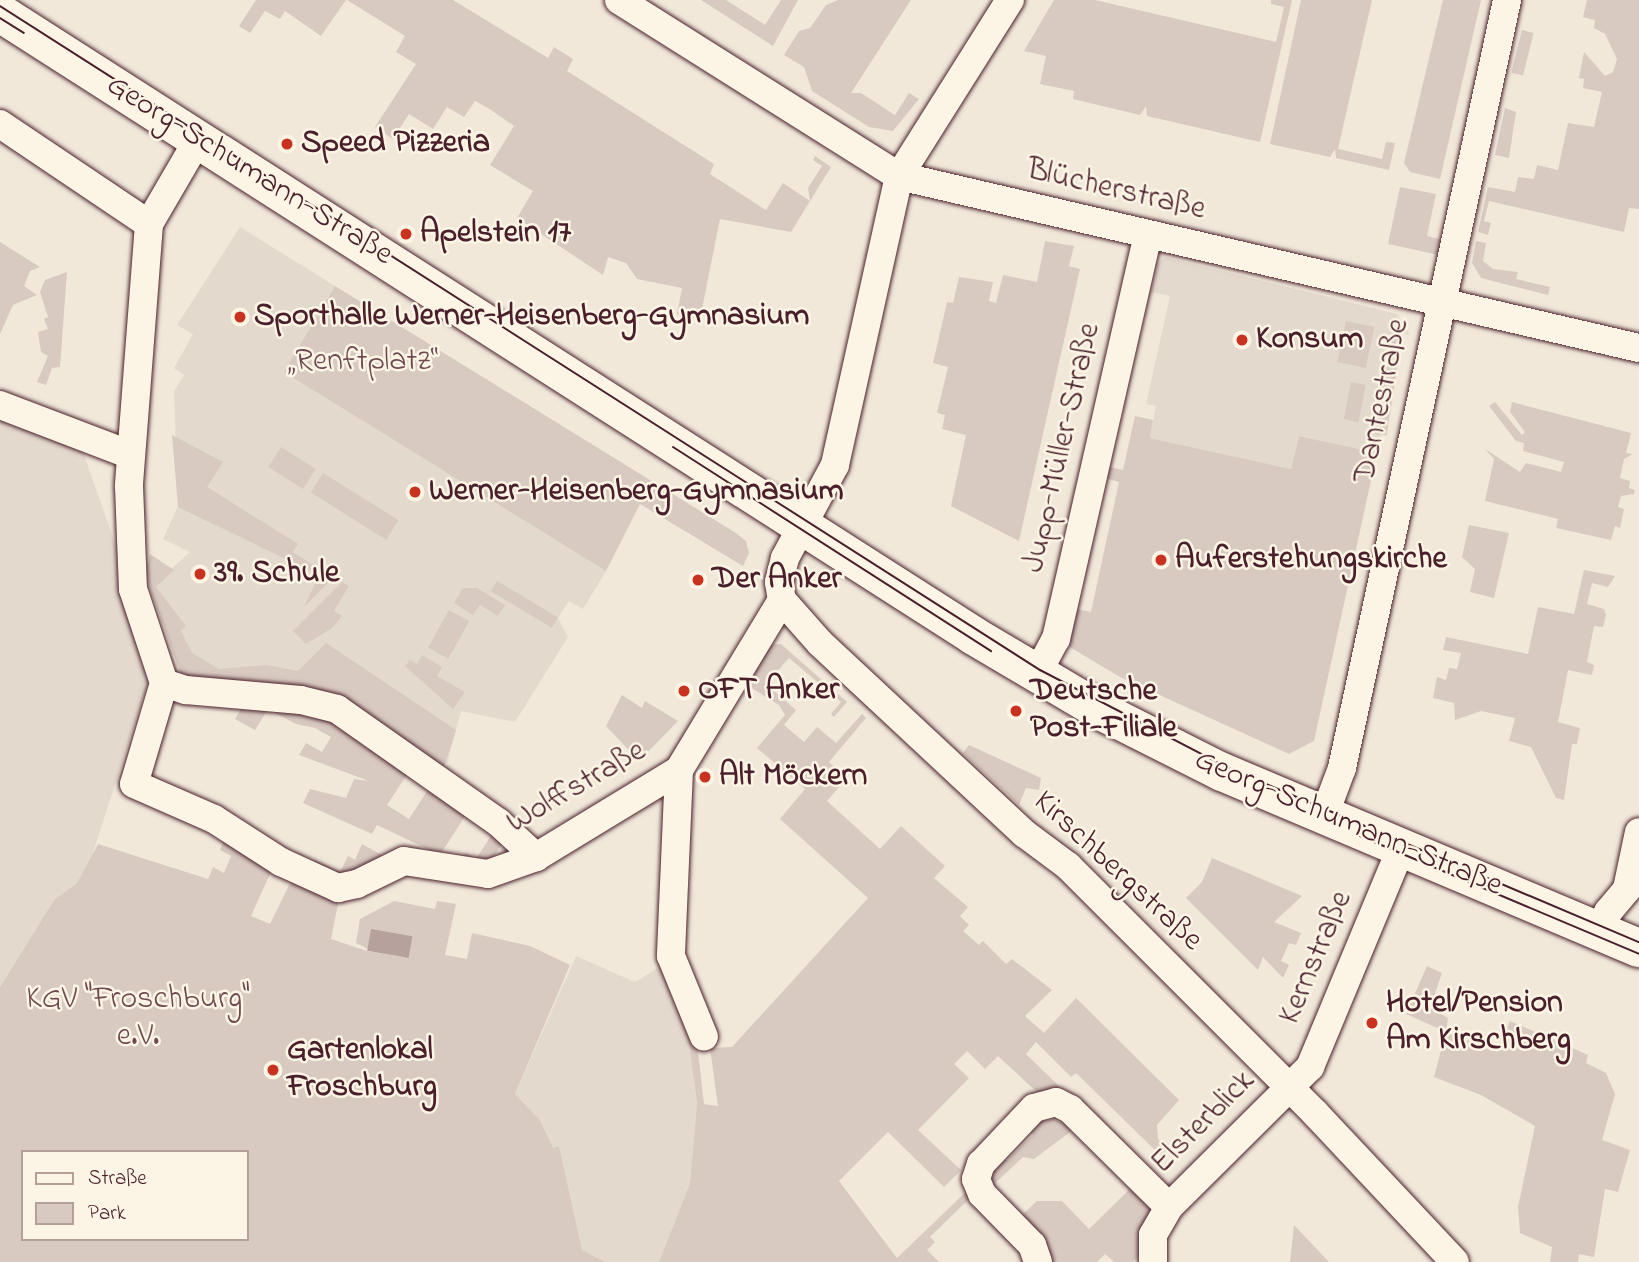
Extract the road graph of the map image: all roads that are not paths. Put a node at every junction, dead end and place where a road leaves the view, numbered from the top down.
1 (619, 0) edge
2 (1010, 0) edge
3 (1507, 0) edge
4 (0, 13) edge
5 (0, 124) edge
6 (199, 138) junction
7 (899, 176) junction
8 (149, 224) junction
9 (1148, 234) junction
10 (1440, 300) junction
11 (1639, 348) edge
12 (0, 405) edge
13 (128, 454) junction
14 (804, 524) junction
15 (782, 600) junction
16 (1037, 674) junction
17 (164, 683) junction
18 (679, 770) junction
19 (1324, 816) junction
20 (1639, 832) edge
21 (1401, 848) junction
22 (536, 858) junction
23 (1600, 932) junction
24 (1639, 948) edge
25 (704, 1037) dead end
26 (1289, 1089) junction
27 (1169, 1207) junction
28 (1038, 1262) edge
29 (1153, 1262) edge
30 (1455, 1262) edge

1 - 7 street, Blücherstraße
2 - 7 street
3 - 10 street, Dantestraße
4 - 6 main road, Georg-Schumann-Straße
5 - 8 street
6 - 8 street
6 - 14 main road, Georg-Schumann-Straße
7 - 9 street, Blücherstraße
7 - 14 street
8 - 13 street
9 - 10 street, Blücherstraße
9 - 16 street, Jupp-Müller-Straße
10 - 11 street, Blücherstraße
10 - 19 street, Dantestraße
12 - 13 street
13 - 17 street
14 - 15 street
14 - 16 main road, Georg-Schumann-Straße
15 - 18 street, Wolffstraße
15 - 26 street, Kirschbergstraße
16 - 19 main road, Georg-Schumann-Straße
17 - 22 street
17 - 22 street, Wolffstraße
18 - 22 street, Wolffstraße
18 - 25 street
19 - 21 main road, Georg-Schumann-Straße
20 - 23 street
21 - 23 main road, Georg-Schumann-Straße
21 - 26 street, Kernstraße
23 - 24 main road, Georg-Schumann-Straße
26 - 27 street, Elsterblick
26 - 30 street, Kirschbergstraße
27 - 28 street, Elsterblick
27 - 29 street, Elsterblick

